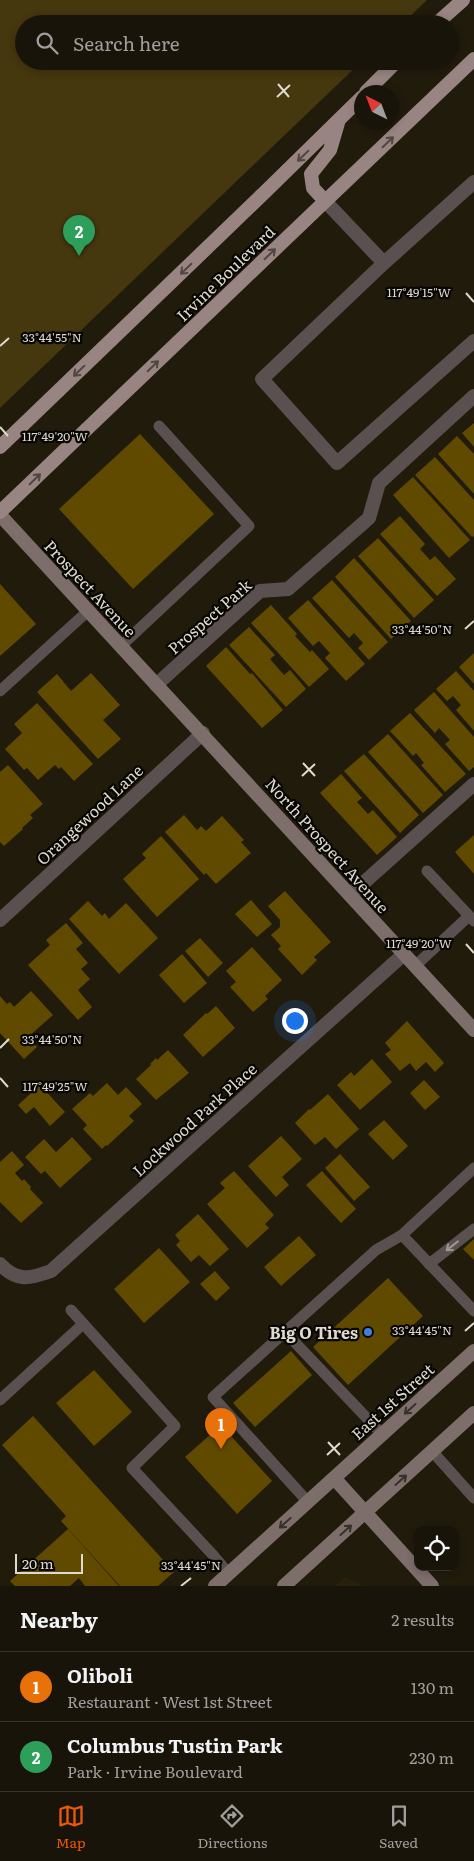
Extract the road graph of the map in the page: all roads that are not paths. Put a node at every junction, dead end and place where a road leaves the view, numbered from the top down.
1 (463, 0) edge
2 (446, 15) edge
3 (474, 59) edge
4 (388, 70) edge
5 (373, 85) edge
6 (354, 105) edge
7 (338, 122) junction
8 (474, 182) edge
9 (325, 201) junction
10 (384, 263) junction
11 (474, 341) edge
12 (474, 396) edge
13 (159, 426) dead end
14 (0, 447) edge
15 (0, 514) edge
16 (88, 611) junction
17 (120, 646) junction
18 (156, 685) junction
19 (0, 691) edge
20 (202, 733) junction
21 (474, 784) edge
22 (427, 871) dead end
23 (350, 895) junction
24 (472, 918) edge
25 (0, 920) edge
26 (404, 954) junction
27 (415, 966) junction
28 (474, 1030) edge
29 (474, 1168) edge
30 (474, 1228) edge
31 (402, 1235) junction
32 (0, 1264) edge
33 (429, 1264) junction
34 (71, 1310) dead end
35 (474, 1311) edge
36 (83, 1324) junction
37 (285, 1332) junction
38 (474, 1351) edge
39 (0, 1400) edge
40 (474, 1413) edge
41 (382, 1434) junction
42 (432, 1451) junction
43 (334, 1478) junction
44 (474, 1498) edge
45 (308, 1502) junction
46 (365, 1512) junction
47 (229, 1574) junction
48 (216, 1586) edge
49 (284, 1586) edge
50 (432, 1586) edge

1 - 2 main road
9 -> 3 main road, Irvine Boulevard
4 - 5 main road
6 - 7 main road, Irvine Boulevard
7 - 9 main road
7 -> 14 main road, Irvine Boulevard
8 - 10 street
9 - 10 street
15 -> 9 main road, Irvine Boulevard
10 - 11 street
12 - 18 street, Prospect Park
13 - 17 lane
15 - 16 main road, Prospect Avenue
16 - 17 main road, Prospect Avenue
16 - 19 lane
17 - 18 main road, Prospect Avenue
18 - 20 main road, North Prospect Avenue
20 - 23 main road, North Prospect Avenue
20 - 25 street, Orangewood Lane
21 - 23 street
22 - 24 lane
23 - 26 main road, North Prospect Avenue
24 - 27 lane
26 - 27 main road, North Prospect Avenue
26 - 32 street, Lockwood Park Place
27 - 28 main road, North Prospect Avenue
29 - 31 lane
30 -> 33 lane
31 - 33 lane
31 - 37 lane
33 - 35 lane
34 - 36 lane
36 - 39 lane
36 - 47 lane
37 - 41 lane
37 - 45 lane
38 -> 41 main road, East 1st Street
40 - 42 main road
41 - 43 main road, East 1st Street
42 - 44 lane
46 -> 42 main road
43 - 45 main road, East 1st Street
43 - 46 main road
45 -> 47 main road, East 1st Street
49 -> 46 main road
46 - 50 main road
47 - 48 main road, East 1st Street

